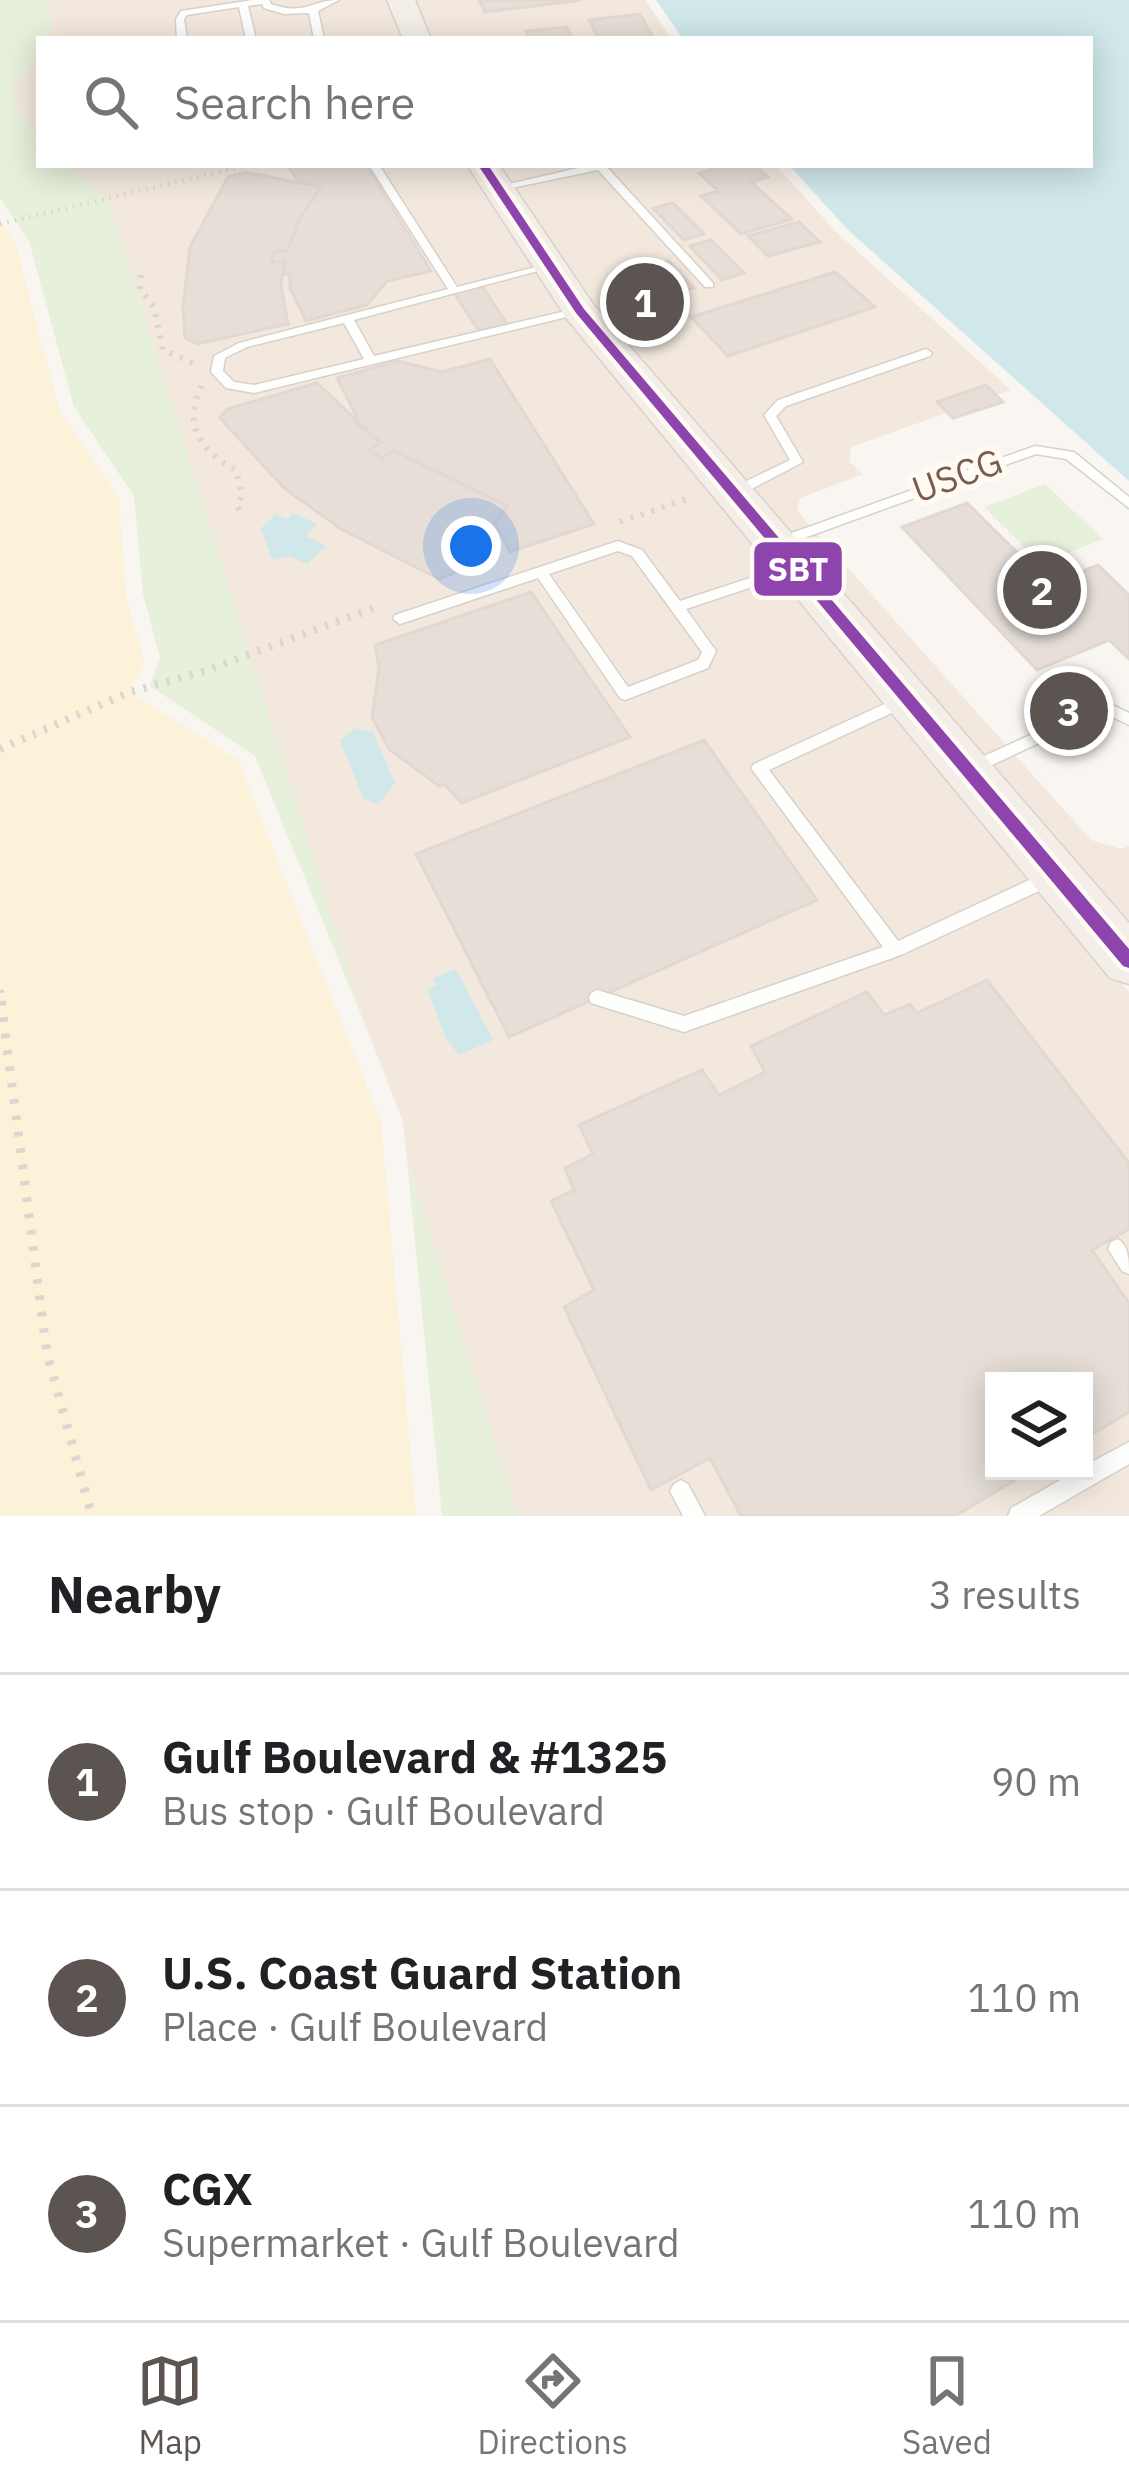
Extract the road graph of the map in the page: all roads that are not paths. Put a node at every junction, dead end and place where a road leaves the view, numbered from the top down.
1 (335, 0) edge
2 (401, 0) edge
3 (265, 1) edge
4 (243, 4) junction
5 (314, 10) junction
6 (182, 36) edge
7 (250, 36) edge
8 (318, 36) edge
9 (416, 36) edge
10 (376, 168) edge
11 (578, 168) edge
12 (602, 168) edge
13 (490, 176) edge
14 (548, 267) junction
15 (710, 285) dead end
16 (453, 289) junction
17 (580, 310) junction
18 (348, 319) junction
19 (926, 353) dead end
20 (370, 359) junction
21 (732, 494) junction
22 (1129, 504) edge
23 (784, 556) junction
24 (541, 572) junction
25 (677, 607) junction
26 (400, 619) dead end
27 (906, 700) junction
28 (1129, 719) edge
29 (966, 771) junction
30 (1056, 875) junction
31 (895, 950) junction
32 (1129, 962) edge
33 (597, 998) dead end
34 (1129, 1452) edge
35 (681, 1491) dead end
36 (694, 1516) edge
37 (1018, 1516) edge

1 - 5 lane
2 - 9 main road
3 - 4 lane
3 - 5 lane
4 - 6 lane
4 - 7 lane
5 - 8 lane
10 - 16 lane
11 - 13 lane
12 - 15 lane
13 - 14 main road
14 - 16 lane
14 - 17 main road
16 - 18 lane
17 - 20 lane
17 - 21 main road
18 - 20 lane
18 - 20 lane
19 - 21 lane
21 - 23 main road
22 - 23 lane, USCG
23 - 25 lane, USCG
23 - 27 main road
24 - 25 lane
24 - 25 lane
24 - 26 lane
27 - 29 main road
27 - 31 lane
28 - 29 lane
29 - 30 main road
30 - 31 lane
30 - 32 main road
31 - 33 lane
34 - 37 lane
35 - 36 lane

